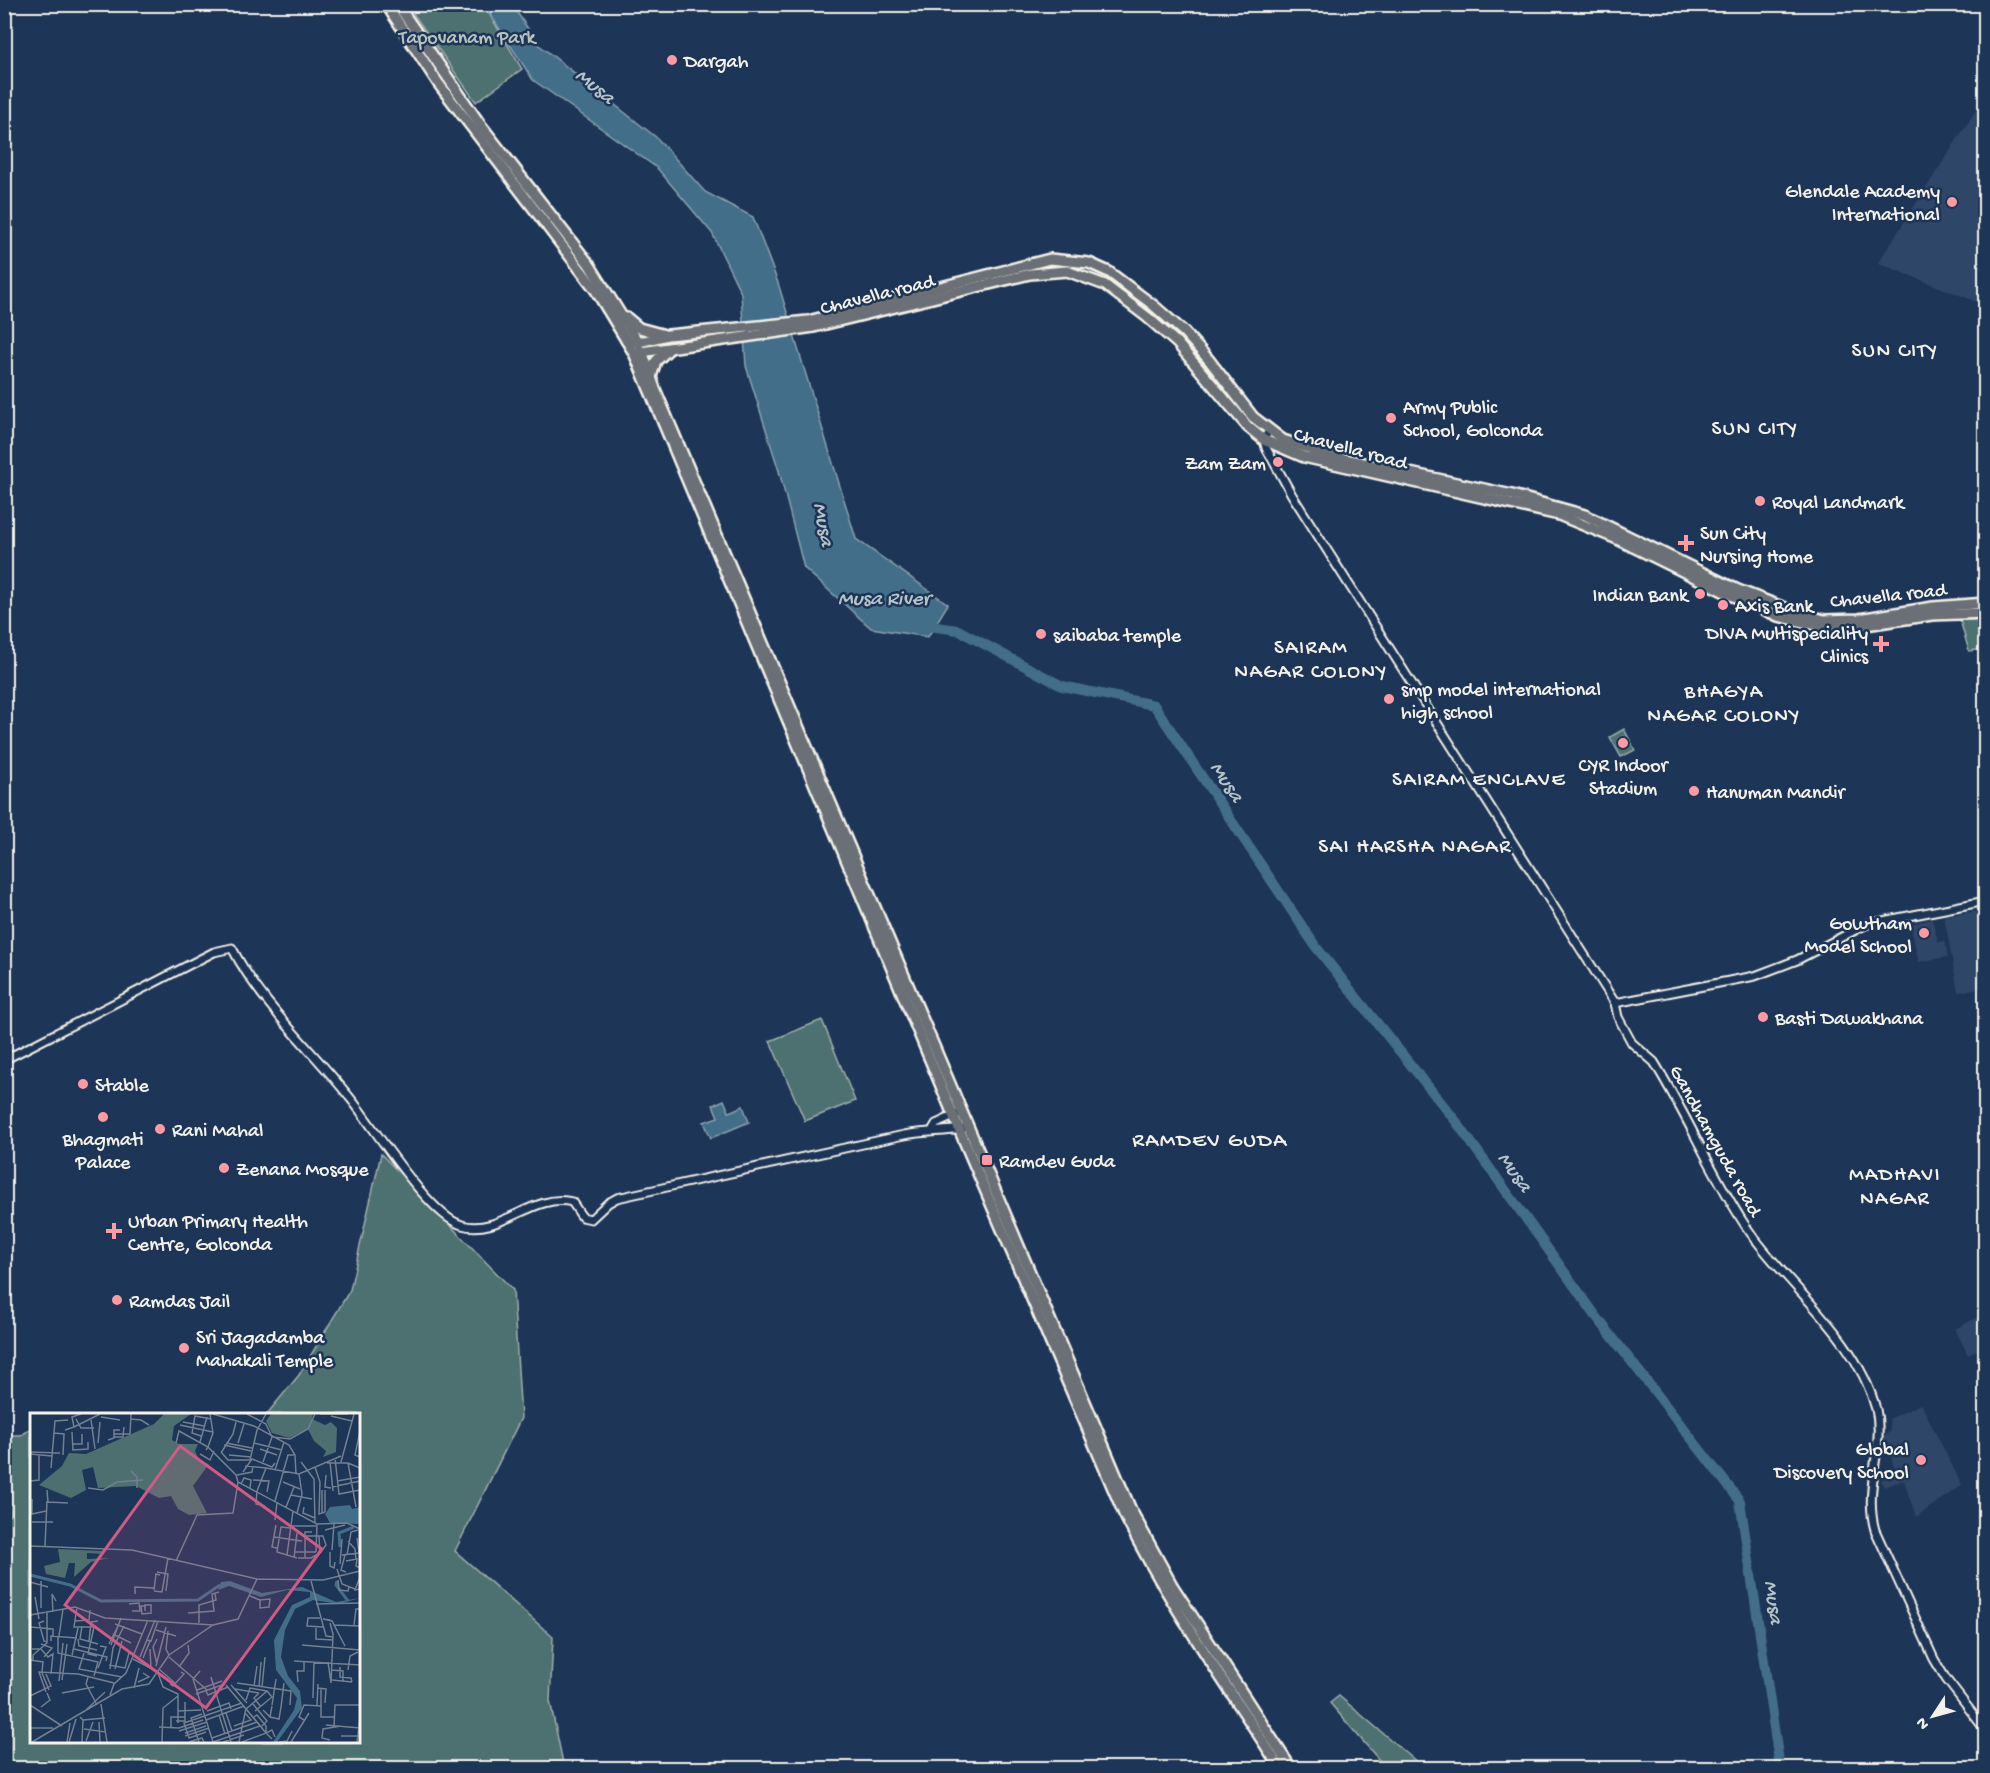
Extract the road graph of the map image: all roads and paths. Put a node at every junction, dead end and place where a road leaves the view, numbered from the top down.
1 (386, 4) edge
2 (397, 4) edge
3 (602, 285) junction
4 (827, 320) junction
5 (669, 335) junction
6 (638, 346) junction
7 (670, 348) junction
8 (651, 377) junction
9 (1269, 430) junction
10 (1264, 440) junction
11 (1986, 603) edge
12 (1986, 613) edge
13 (1986, 901) edge
14 (1614, 1003) junction
15 (4, 1060) edge
16 (958, 1114) junction
17 (933, 1129) junction
18 (963, 1129) junction
19 (1986, 1731) edge
20 (1280, 1768) edge
21 (1291, 1768) edge

1 - 6 main road
2 - 3 main road
3 - 5 main road
3 - 6 main road
4 - 5 main road, Chavella road
4 - 7 main road, Chavella road
4 - 9 main road, Chavella road
4 - 10 main road, Chavella road
5 - 6 main road, Chavella road
6 - 7 main road, Chavella road
6 - 8 main road
6 - 16 main road
7 - 8 main road
8 - 16 main road
9 - 10 street
9 - 11 main road, Chavella road
10 - 12 main road, Chavella road
10 - 14 street, Gandhamguda road
13 - 14 street
14 - 19 street, Gandhamguda road
15 - 17 street
16 - 17 street
16 - 18 main road
17 - 18 street
18 - 20 main road
18 - 21 main road

